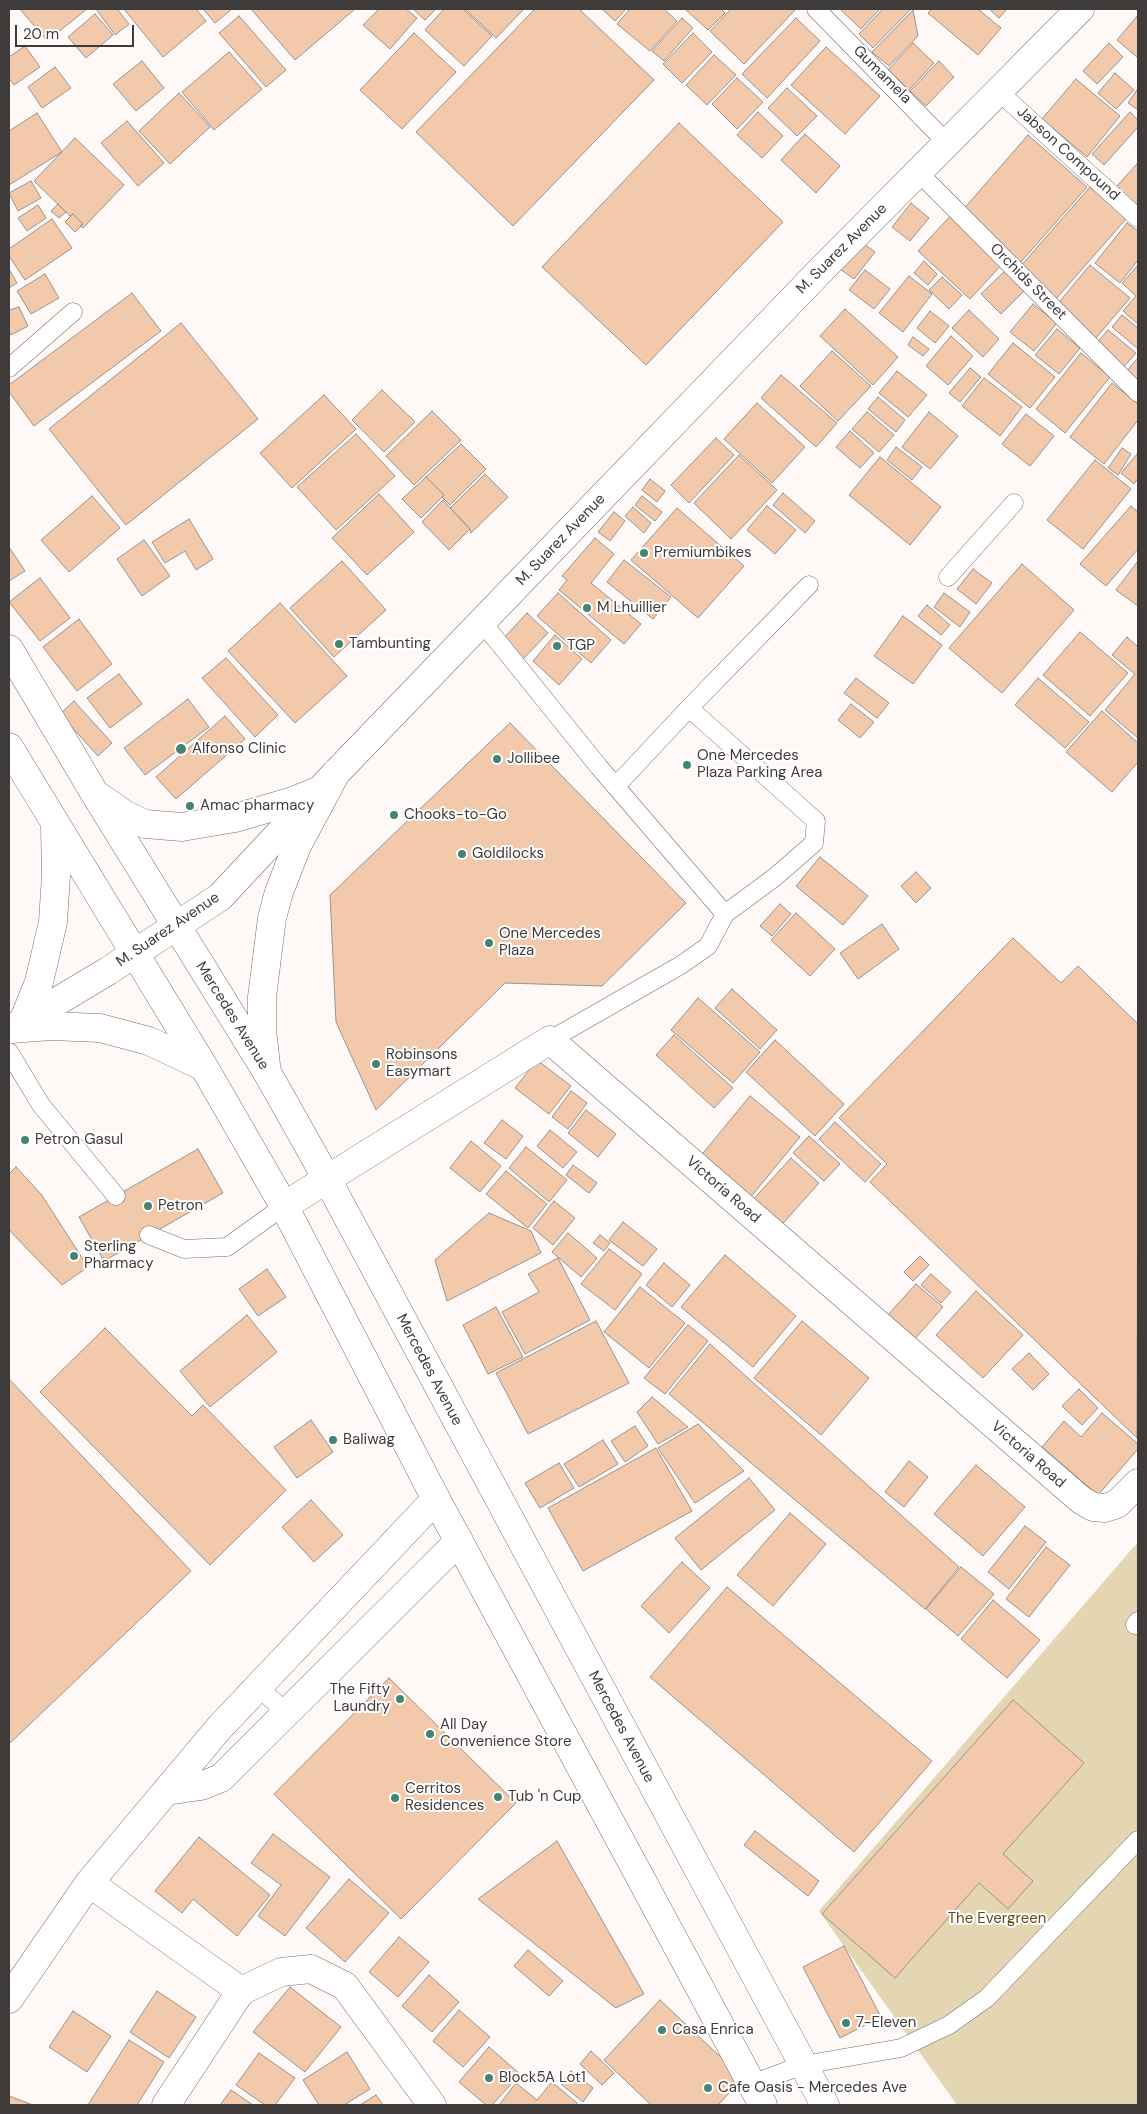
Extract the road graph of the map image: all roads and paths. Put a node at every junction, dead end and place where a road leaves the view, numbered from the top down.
1 (816, 9) edge
2 (1080, 9) edge
3 (998, 91) junction
4 (947, 143) junction
5 (918, 172) junction
6 (1138, 218) edge
7 (73, 312) dead end
8 (9, 368) edge
9 (1138, 393) edge
10 (1014, 503) dead end
11 (948, 577) dead end
12 (810, 584) dead end
13 (482, 622) junction
14 (9, 649) edge
15 (689, 708) junction
16 (9, 747) edge
17 (327, 782) junction
18 (616, 786) junction
19 (95, 794) junction
20 (55, 824) junction
21 (725, 914) junction
22 (177, 926) junction
23 (134, 954) junction
24 (13, 1033) edge
25 (550, 1040) junction
26 (204, 1067) junction
27 (268, 1074) junction
28 (327, 1179) junction
29 (116, 1196) dead end
30 (284, 1206) junction
31 (149, 1235) dead end
32 (1138, 1484) edge
33 (436, 1499) junction
34 (459, 1541) junction
35 (258, 1687) junction
36 (288, 1713) junction
37 (166, 1791) junction
38 (1138, 1840) edge
39 (89, 1883) junction
40 (242, 1991) junction
41 (9, 1999) edge
42 (803, 2065) junction
43 (758, 2095) edge
44 (166, 2105) edge
45 (432, 2105) edge
46 (825, 2105) edge

1 - 4 lane, Gumamela
2 - 3 street, M. Suarez Avenue
3 - 4 street, M. Suarez Avenue
3 - 6 lane, Jabson Compound
4 - 5 street, M. Suarez Avenue
5 - 9 lane, Orchids Street
5 - 13 street, M. Suarez Avenue
7 - 8 lane
10 - 11 lane
12 - 15 lane
13 - 17 street, M. Suarez Avenue
13 - 18 lane
14 - 19 street, Mercedes Avenue
15 - 18 lane
15 - 21 lane
16 - 20 street
17 - 19 street
17 - 22 street, M. Suarez Avenue
17 - 27 street
18 - 21 lane
19 - 22 street, Mercedes Avenue
20 - 23 street
20 - 24 street
21 - 25 lane
22 - 23 street, M. Suarez Avenue
22 - 27 street, Mercedes Avenue
23 - 24 street, M. Suarez Avenue
23 - 26 street
24 - 26 street
24 - 29 lane
25 - 28 street
25 - 32 street, Victoria Road
26 - 30 street
27 - 28 street, Mercedes Avenue
28 - 30 street
28 - 42 street, Mercedes Avenue
30 - 31 lane
30 - 33 street
33 - 34 street
33 - 35 street
34 - 36 street
34 - 43 street
35 - 36 lane
35 - 37 street
36 - 37 street
37 - 39 street
38 - 42 lane
39 - 40 street
39 - 41 street
40 - 44 street
40 - 45 street
42 - 43 lane
42 - 46 street, Mercedes Avenue

